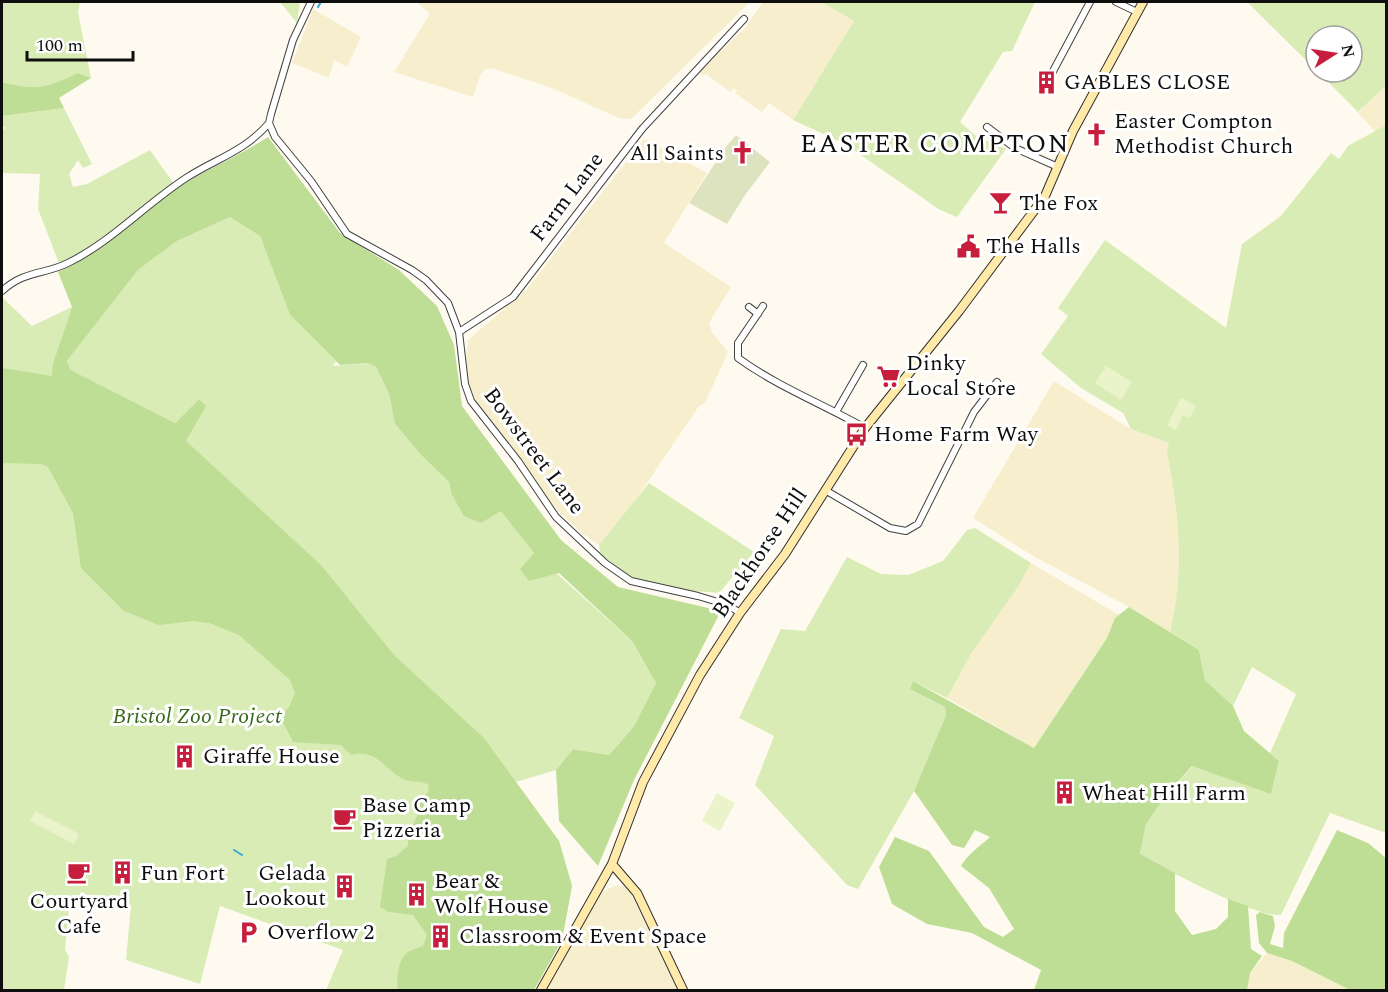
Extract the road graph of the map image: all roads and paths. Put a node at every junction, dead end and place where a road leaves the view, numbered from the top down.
1 (310, 2) edge
2 (1090, 2) edge
3 (1116, 2) edge
4 (1143, 2) edge
5 (1137, 12) junction
6 (744, 19) dead end
7 (1051, 75) dead end
8 (270, 123) junction
9 (987, 127) dead end
10 (257, 137) junction
11 (274, 137) junction
12 (1058, 167) junction
13 (2, 291) edge
14 (763, 306) dead end
15 (749, 307) dead end
16 (758, 314) junction
17 (459, 332) junction
18 (864, 365) dead end
19 (997, 382) dead end
20 (836, 412) junction
21 (865, 428) junction
22 (825, 490) junction
23 (740, 614) junction
24 (612, 864) junction
25 (541, 990) edge
26 (683, 990) edge

1 - 8 street
2 - 7 street
3 - 5 street
4 - 5 main road, Blackhorse Hill
5 - 12 main road, Blackhorse Hill
6 - 17 street, Farm Lane
8 - 10 street
8 - 11 street
9 - 12 street
10 - 11 street
10 - 13 street
11 - 17 street, Bowstreet Lane
12 - 21 main road, Blackhorse Hill
14 - 16 street
15 - 16 street
16 - 20 street
17 - 23 street, Bowstreet Lane
18 - 20 street
19 - 22 street
20 - 21 street
21 - 22 main road, Blackhorse Hill
22 - 23 main road, Blackhorse Hill
23 - 24 main road, Blackhorse Hill
24 - 25 main road, Blackhorse Hill
24 - 26 main road

